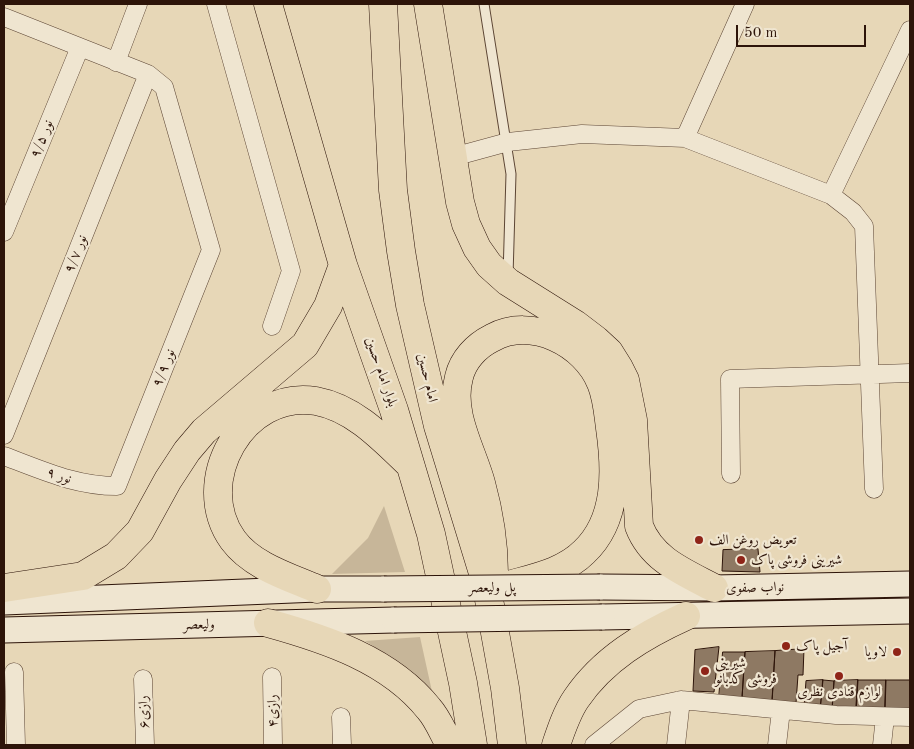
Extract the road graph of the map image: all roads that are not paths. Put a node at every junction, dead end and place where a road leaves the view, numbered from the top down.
1 (138, 4) edge
2 (216, 4) edge
3 (268, 4) edge
4 (383, 4) edge
5 (428, 4) edge
6 (484, 4) edge
7 (745, 4) edge
8 (4, 17) edge
9 (910, 30) edge
10 (80, 47) junction
11 (116, 62) junction
12 (148, 74) junction
13 (685, 138) junction
14 (508, 142) junction
15 (453, 157) junction
16 (831, 196) junction
17 (4, 232) edge
18 (343, 265) junction
19 (508, 282) junction
20 (272, 326) dead end
21 (910, 373) edge
22 (869, 374) junction
23 (4, 435) edge
24 (4, 456) edge
25 (410, 465) junction
26 (731, 474) dead end
27 (117, 486) joint
28 (874, 489) dead end
29 (910, 584) edge
30 (499, 587) junction
31 (600, 587) joint
32 (4, 588) edge
33 (714, 588) junction
34 (317, 589) junction
35 (4, 602) edge
36 (910, 611) edge
37 (686, 616) junction
38 (394, 620) joint
39 (268, 624) junction
40 (4, 630) edge
41 (496, 634) junction
42 (14, 672) dead end
43 (272, 677) dead end
44 (143, 679) dead end
45 (681, 700) junction
46 (781, 710) junction
47 (341, 717) dead end
48 (885, 717) junction
49 (910, 717) edge
50 (16, 745) edge
51 (145, 745) edge
52 (273, 745) edge
53 (342, 745) edge
54 (450, 745) edge
55 (473, 745) edge
56 (512, 745) edge
57 (556, 745) edge
58 (594, 745) edge
59 (676, 745) edge
60 (777, 745) edge
61 (882, 745) edge

1 - 11 street
2 - 20 street
3 - 18 main road, بلوار امام حسین
4 - 41 main road, امام حسین
5 - 15 main road
6 - 14 lane
7 - 13 street
8 - 10 street
9 - 16 street
10 - 11 street
10 - 17 street, نور ۹/۵
11 - 12 street
12 - 23 street, نور ۹/۷
12 - 27 street, نور ۹/۹
13 - 14 street
13 - 16 street
14 - 15 street
14 - 19 lane
15 - 19 main road
16 - 22 street
18 - 25 main road, بلوار امام حسین
18 - 32 main road
19 - 33 main road
21 - 22 street
22 - 26 street
22 - 28 street
24 - 27 street, نور ۹
25 - 34 main road
25 - 55 main road, بلوار امام حسین
29 - 33 main road, نواب صفوی
30 - 31 main road, پل ولیعصر, bridge
30 - 34 main road, پل ولیعصر, bridge
30 - 41 main road
31 - 33 main road, نواب صفوی
34 - 35 main road
36 - 37 main road, نواب صفوی
37 - 38 main road, نواب صفوی, bridge
37 - 57 main road
38 - 39 main road, ولیعصر
39 - 40 main road, ولیعصر
39 - 54 main road
41 - 56 main road, امام حسین
42 - 50 street
43 - 52 street, رازی۴
44 - 51 street, رازی۶
45 - 46 street
45 - 58 street
45 - 59 street
46 - 48 street
46 - 60 street
47 - 53 street
48 - 49 street
48 - 61 street

